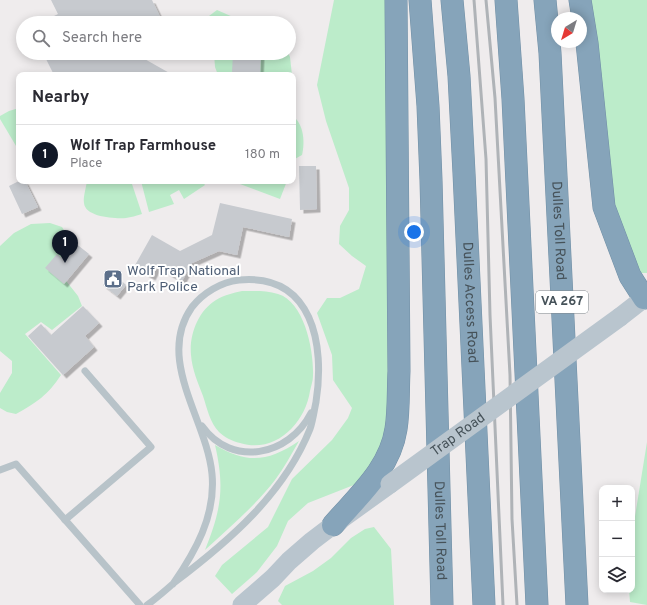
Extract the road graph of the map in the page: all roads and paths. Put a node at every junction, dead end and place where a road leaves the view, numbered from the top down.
1 (396, 0) edge
2 (420, 0) edge
3 (452, 0) edge
4 (506, 0) edge
5 (545, 0) edge
6 (580, 0) edge
7 (645, 297) edge
8 (85, 371) dead end
9 (315, 406) junction
10 (197, 420) junction
11 (0, 470) edge
12 (65, 520) junction
13 (332, 524) junction
14 (273, 578) junction
15 (173, 584) junction
16 (140, 605) edge
17 (147, 605) edge
18 (242, 605) edge
19 (258, 605) edge
20 (442, 605) edge
21 (484, 605) edge
22 (537, 605) edge
23 (577, 605) edge

1 - 13 highway
2 - 20 highway, Dulles Toll Road
3 - 21 highway, Dulles Access Road
4 - 22 highway
5 - 23 highway, Dulles Toll Road / VA 267
6 - 7 highway
7 - 13 main road, Trap Road, bridge
8 - 12 lane
9 - 10 lane
9 - 10 lane
9 - 15 lane
10 - 15 lane
11 - 12 lane
12 - 16 lane
13 - 14 main road, Trap Road
14 - 18 main road, Trap Road
14 - 19 main road, Trap Road
15 - 17 lane

